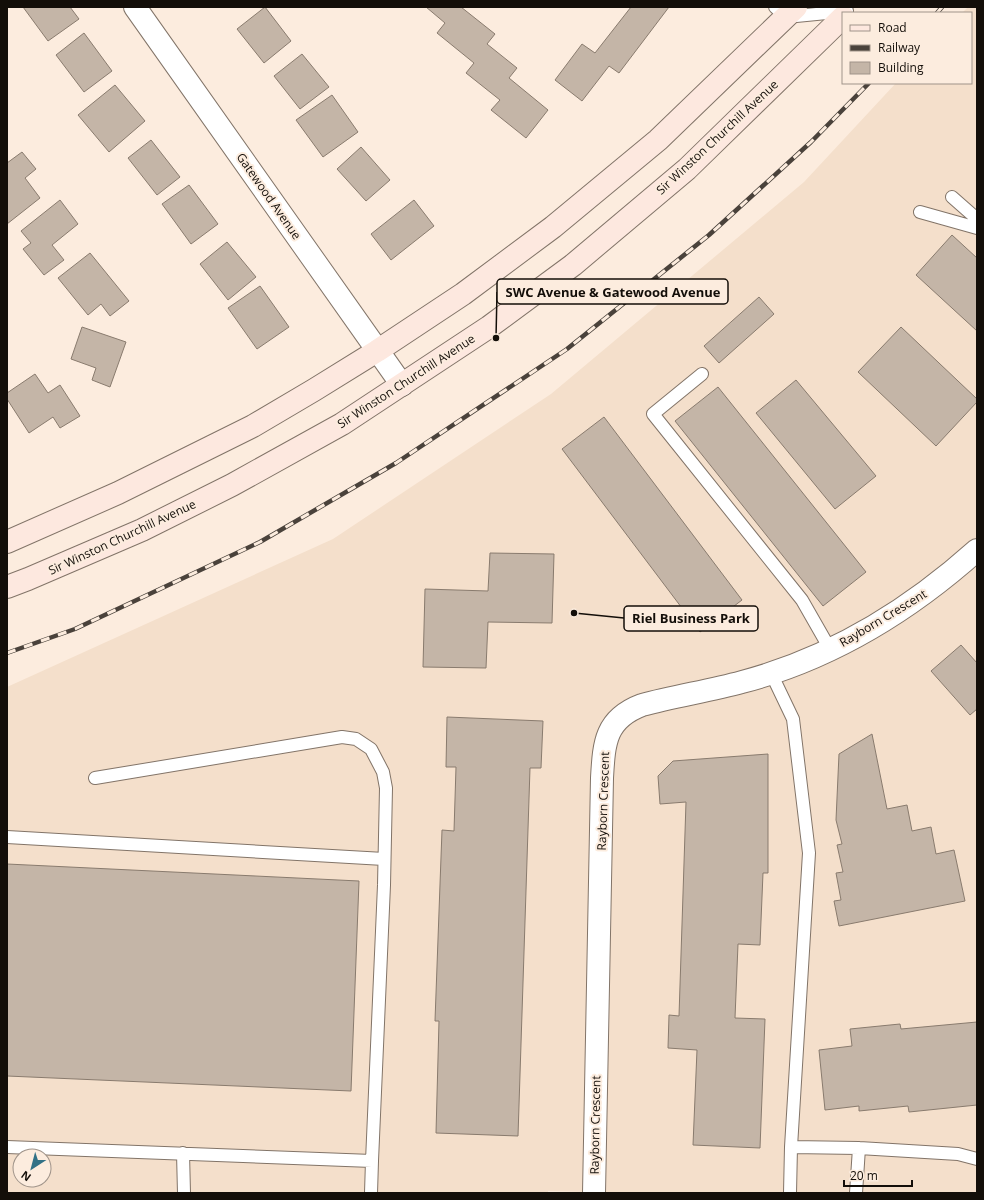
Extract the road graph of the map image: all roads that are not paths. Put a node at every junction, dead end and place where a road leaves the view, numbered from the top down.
1 (135, 7) edge
2 (786, 10) edge
3 (848, 12) edge
4 (842, 18) edge
5 (952, 197) dead end
6 (920, 212) dead end
7 (977, 219) edge
8 (977, 228) edge
9 (377, 350) junction
10 (702, 374) dead end
11 (402, 385) junction
12 (7, 542) edge
13 (977, 550) edge
14 (7, 587) edge
15 (830, 649) junction
16 (771, 673) junction
17 (95, 778) dead end
18 (7, 837) edge
19 (384, 859) junction
20 (7, 1147) edge
21 (791, 1147) junction
22 (859, 1148) junction
23 (183, 1153) junction
24 (977, 1159) edge
25 (372, 1161) junction
26 (184, 1193) edge
27 (371, 1193) edge
28 (594, 1193) edge
29 (790, 1193) edge
30 (856, 1193) edge

1 - 9 street, Gatewood Avenue
2 - 3 lane
2 - 9 main road
4 - 11 main road, Sir Winston Churchill Avenue
5 - 7 lane
6 - 8 lane
9 - 11 street, Gatewood Avenue
9 - 12 main road
10 - 15 lane
11 - 14 main road, Sir Winston Churchill Avenue
13 - 15 street, Rayborn Crescent
15 - 16 street, Rayborn Crescent
16 - 21 lane
16 - 28 street, Rayborn Crescent
17 - 19 lane
18 - 19 lane
19 - 25 lane
20 - 23 lane
21 - 22 lane
21 - 29 lane
22 - 24 lane
22 - 30 lane
23 - 25 lane
23 - 26 lane
25 - 27 lane

